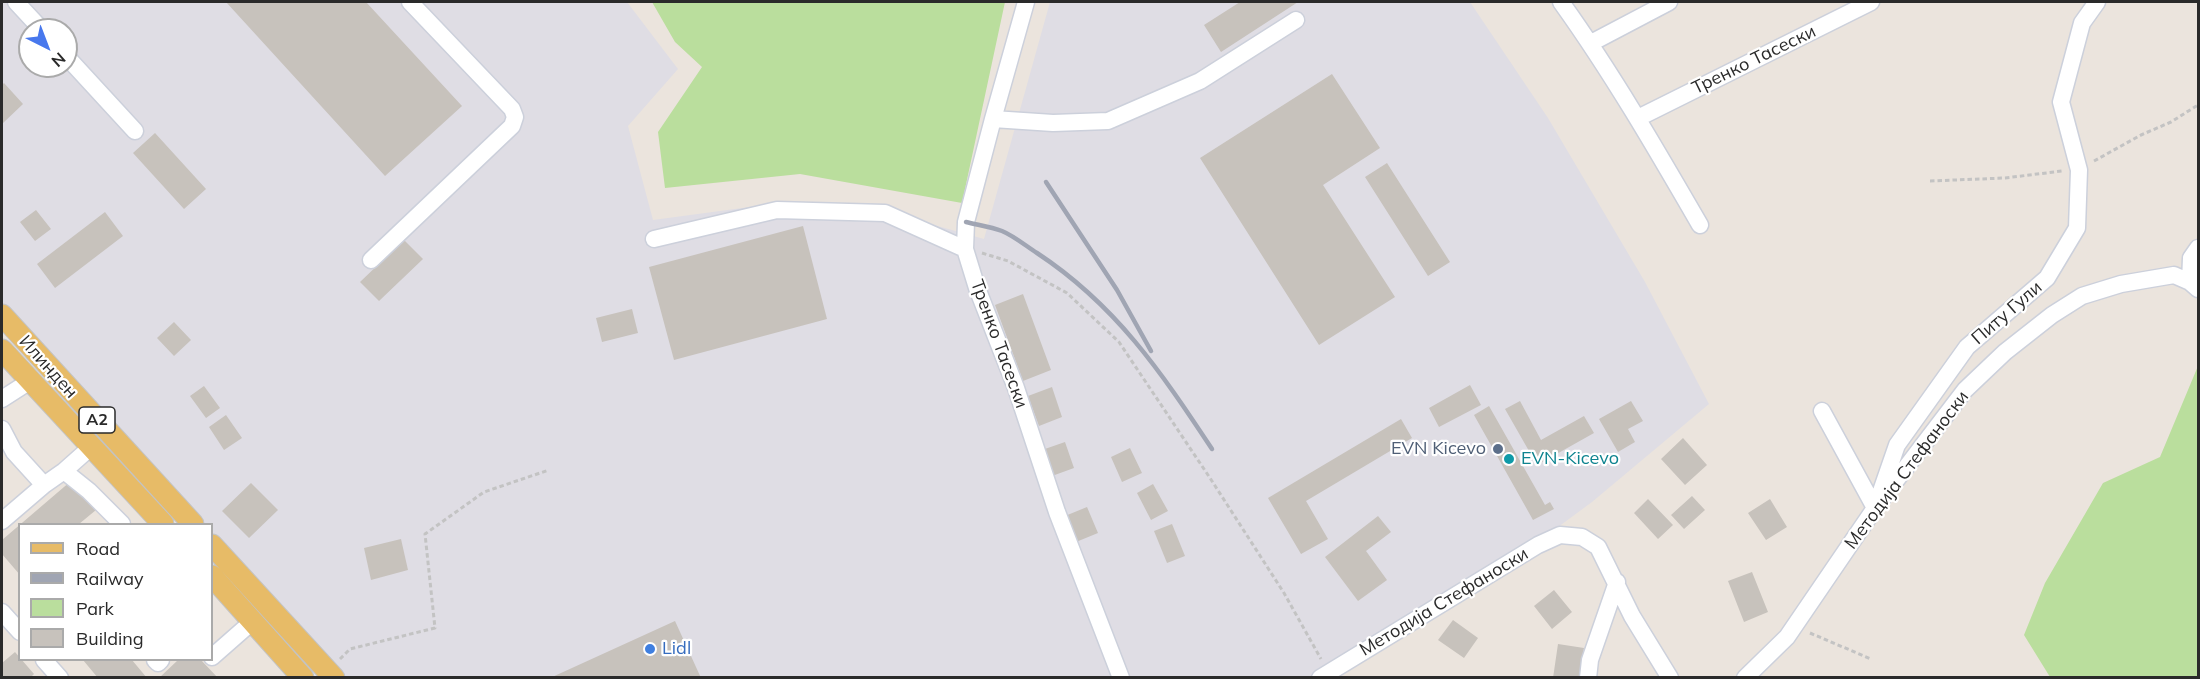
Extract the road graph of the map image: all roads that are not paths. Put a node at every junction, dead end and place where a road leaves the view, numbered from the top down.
1 (16, 2) edge
2 (410, 2) edge
3 (1026, 2) edge
4 (1561, 2) edge
5 (1669, 2) edge
6 (1871, 2) edge
7 (2097, 2) edge
8 (31, 18) edge
9 (1296, 20) dead end
10 (1591, 43) junction
11 (78, 69) edge
12 (993, 118) junction
13 (1638, 118) junction
14 (135, 131) dead end
15 (1701, 225) dead end
16 (654, 239) dead end
17 (2199, 248) edge
18 (965, 249) junction
19 (371, 260) dead end
20 (2194, 286) edge
21 (2, 315) edge
22 (2, 350) edge
23 (30, 381) junction
24 (2, 399) edge
25 (1822, 411) dead end
26 (2, 429) edge
27 (91, 447) junction
28 (64, 471) junction
29 (44, 485) junction
30 (1875, 508) junction
31 (2, 521) edge
32 (120, 523) edge
33 (161, 523) edge
34 (191, 523) edge
35 (213, 546) edge
36 (213, 577) edge
37 (1617, 582) junction
38 (2, 612) edge
39 (253, 621) junction
40 (18, 630) edge
41 (213, 656) edge
42 (45, 661) edge
43 (331, 675) edge
44 (1325, 675) edge
45 (58, 677) edge
46 (303, 678) edge
47 (1120, 678) edge
48 (1588, 678) edge
49 (1670, 678) edge
50 (1745, 678) edge

1 - 8 street
2 - 19 street
3 - 12 street, Тренко Тасески
4 - 10 street
5 - 10 street
6 - 13 street, Тренко Тасески
7 - 30 street, Питу Гули
9 - 12 street
10 - 13 street
11 - 14 street
12 - 18 street, Тренко Тасески
13 - 15 street
16 - 18 street
17 - 20 street
18 - 47 street, Тренко Тасески
20 - 30 street, Методија Стефаноски
21 - 34 main road, Илинден / A2
22 - 23 main road, Илинден / A2
23 - 24 street
23 - 27 main road, Илинден / A2
25 - 30 street
26 - 29 street
27 - 28 street
27 - 33 main road, Илинден / A2
28 - 29 street
28 - 32 street
29 - 31 street
30 - 50 street, Методија Стефаноски
35 - 43 main road
36 - 39 main road
37 - 44 street, Методија Стефаноски
37 - 48 street
37 - 49 street, Методија Стефаноски
38 - 40 street
39 - 41 street
39 - 46 main road
42 - 45 street

